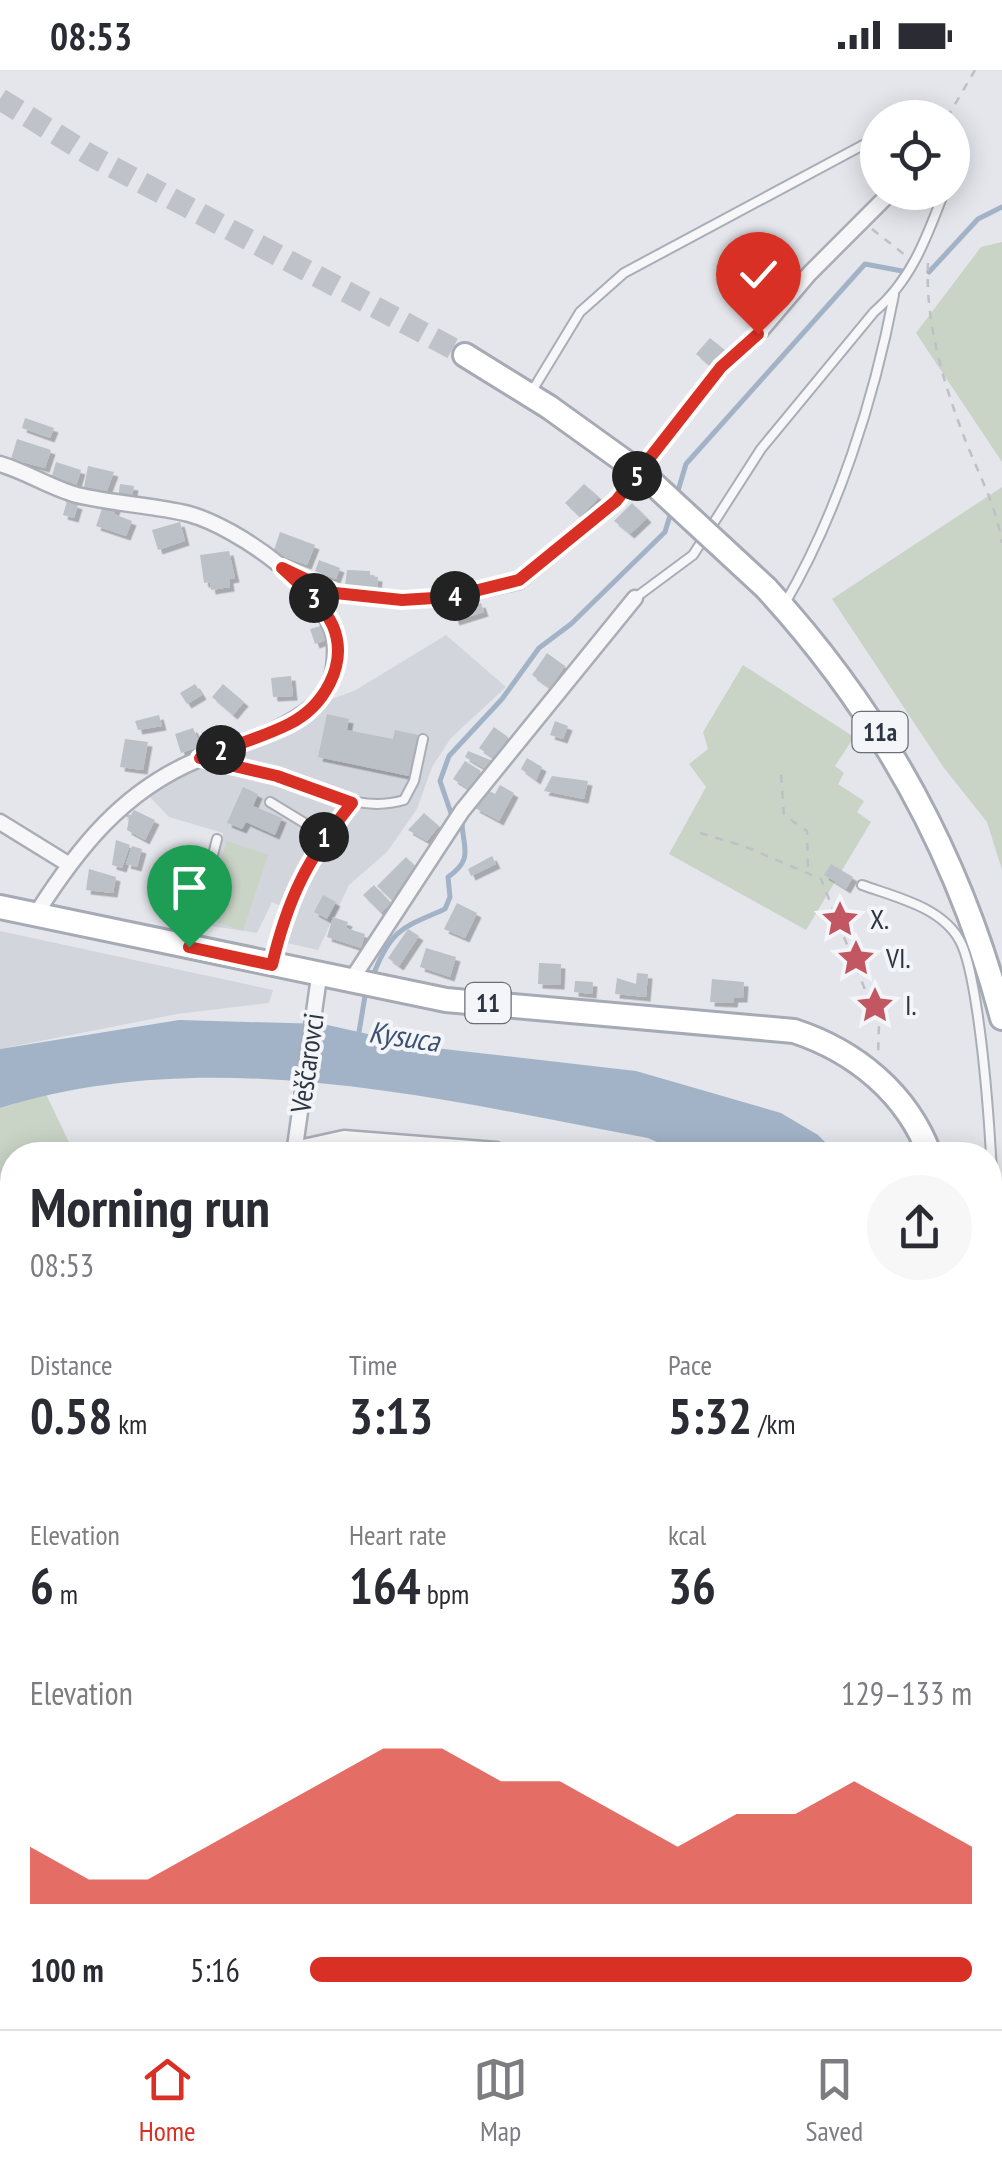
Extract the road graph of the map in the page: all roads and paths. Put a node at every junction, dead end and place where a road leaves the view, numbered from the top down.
1 (976, 70) edge
2 (958, 100) edge
3 (860, 147) edge
4 (872, 210) edge
5 (936, 210) edge
6 (856, 226) junction
7 (914, 264) junction
8 (928, 264) dead end
9 (894, 295) junction
10 (465, 355) tunnel mouth
11 (539, 401) junction
12 (0, 464) edge
13 (1002, 543) edge
14 (282, 568) junction
15 (635, 598) joint
16 (784, 606) junction
17 (422, 739) dead end
18 (200, 758) junction
19 (780, 775) dead end
20 (270, 802) dead end
21 (352, 803) junction
22 (0, 822) edge
23 (700, 833) dead end
24 (218, 839) dead end
25 (321, 842) junction
26 (68, 864) junction
27 (808, 874) junction
28 (862, 884) dead end
29 (0, 906) edge
30 (36, 914) junction
31 (189, 947) junction
32 (272, 965) junction
33 (319, 977) junction
34 (350, 982) junction
35 (1002, 1018) edge
36 (878, 1079) junction
37 (296, 1142) edge
38 (330, 1142) edge
39 (395, 1142) edge
40 (923, 1142) edge
41 (995, 1142) edge

1 - 2 path
3 - 11 lane
4 - 6 street
5 - 7 lane
6 - 7 path
6 - 14 street
7 - 9 lane
8 - 13 path
9 - 15 lane
9 - 16 lane
10 - 11 main road, 11a
11 - 16 main road, 11a, bridge
12 - 14 street
14 - 18 street
15 - 34 street
16 - 35 main road, 11a
17 - 21 lane
18 - 21 lane
18 - 26 street
19 - 27 path
20 - 25 lane
21 - 25 lane
22 - 26 street
23 - 27 path
24 - 31 lane
25 - 32 lane
26 - 30 street
27 - 36 path
28 - 41 lane
29 - 30 main road, 11
30 - 31 main road, 11
31 - 32 main road, 11
32 - 33 main road, 11
33 - 34 main road, 11
33 - 37 street, Veščarovci
34 - 36 main road, 11
36 - 40 main road, 11
38 - 39 street, Veščarovci

